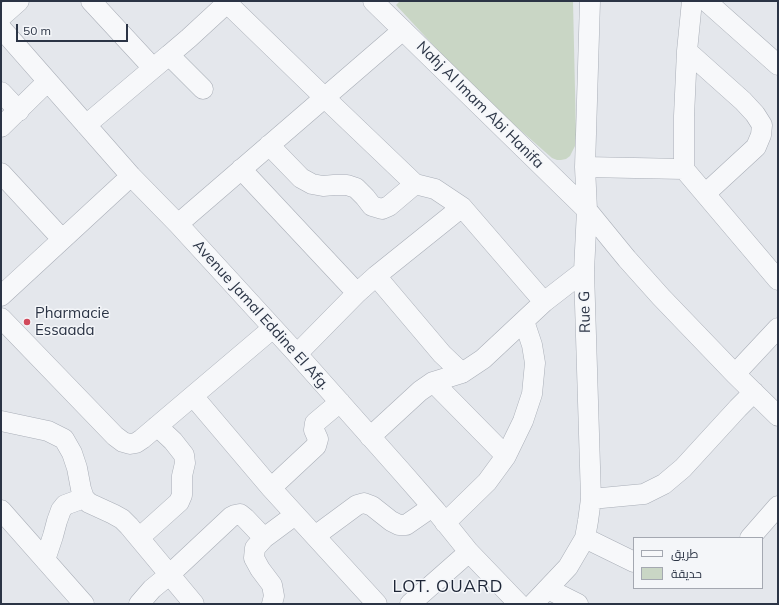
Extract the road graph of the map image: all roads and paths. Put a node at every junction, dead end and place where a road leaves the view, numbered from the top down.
1 (18, 1) edge
2 (91, 1) edge
3 (373, 1) edge
4 (590, 1) edge
5 (692, 1) edge
6 (706, 1) edge
7 (226, 2) edge
8 (1, 17) edge
9 (1, 28) edge
10 (403, 30) junction
11 (687, 51) junction
12 (168, 54) junction
13 (778, 65) edge
14 (153, 68) junction
15 (47, 82) junction
16 (203, 90) dead end
17 (1, 92) edge
18 (325, 98) junction
19 (19, 111) junction
20 (86, 125) junction
21 (1, 127) edge
22 (269, 145) junction
23 (585, 167) junction
24 (241, 169) junction
25 (684, 169) junction
26 (1, 173) edge
27 (131, 176) junction
28 (415, 184) junction
29 (706, 194) junction
30 (462, 206) junction
31 (587, 210) junction
32 (178, 224) junction
33 (62, 239) junction
34 (584, 271) junction
35 (376, 276) junction
36 (778, 280) edge
37 (357, 293) junction
38 (1, 296) edge
39 (544, 302) junction
40 (1, 318) edge
41 (524, 321) junction
42 (273, 328) junction
43 (778, 328) edge
44 (297, 354) junction
45 (462, 373) junction
46 (735, 374) junction
47 (433, 382) junction
48 (754, 392) junction
49 (193, 396) junction
50 (340, 402) junction
51 (778, 416) edge
52 (1, 421) edge
53 (158, 426) junction
54 (370, 437) junction
55 (506, 456) junction
56 (271, 488) junction
57 (84, 498) junction
58 (591, 499) junction
59 (778, 506) edge
60 (432, 507) junction
61 (1, 510) edge
62 (295, 515) junction
63 (445, 523) junction
64 (315, 536) junction
65 (751, 537) edge
66 (139, 538) junction
67 (264, 538) junction
68 (585, 538) junction
69 (469, 552) junction
70 (45, 560) junction
71 (633, 562) edge
72 (169, 575) junction
73 (548, 589) junction
74 (84, 604) edge
75 (139, 604) edge
76 (194, 604) edge
77 (272, 604) edge
78 (377, 604) edge
79 (410, 604) edge
80 (520, 604) edge
81 (533, 604) edge
82 (578, 604) edge

1 - 8 street
2 - 14 street
3 - 10 street, Nahj Al Imam Abi Hanifa
4 - 23 street, Rue G
5 - 11 street
6 - 13 street
7 - 12 street
7 - 18 street
9 - 15 street, Avenue Jamal Eddine El Afg.
10 - 18 street
10 - 31 street, Nahj Al Imam Abi Hanifa
11 - 25 street
11 - 29 street
12 - 14 street
12 - 16 street
14 - 20 street
15 - 19 street
15 - 20 street, Avenue Jamal Eddine El Afg.
17 - 19 street
18 - 22 street
18 - 28 street
19 - 21 street
20 - 27 street, Avenue Jamal Eddine El Afg.
22 - 24 street
22 - 28 street
23 - 25 street
23 - 31 street, Rue G
24 - 32 street
24 - 37 street
25 - 29 street
26 - 33 street
27 - 32 street, Avenue Jamal Eddine El Afg.
27 - 33 street
28 - 30 street
29 - 36 street
30 - 35 street
30 - 39 street
31 - 34 street, Rue G
31 - 46 street, Nahj Al Imam Abi Hanifa
32 - 42 street, Avenue Jamal Eddine El Afg.
33 - 38 street
34 - 39 street
34 - 58 street, Rue G
35 - 37 street
35 - 45 street
37 - 44 street
39 - 41 street
40 - 53 street
41 - 45 street
41 - 55 street
42 - 44 street, Avenue Jamal Eddine El Afg.
42 - 49 street
43 - 46 street
44 - 50 street, Avenue Jamal Eddine El Afg.
45 - 47 street
46 - 48 street, Nahj Al Imam Abi Hanifa
47 - 54 street
47 - 55 street
48 - 51 street, Nahj Al Imam Abi Hanifa
48 - 58 street
49 - 53 street
49 - 56 street
50 - 54 street, Avenue Jamal Eddine El Afg.
50 - 56 street
52 - 57 street
53 - 66 street
54 - 60 street, Avenue Jamal Eddine El Afg.
55 - 63 street
56 - 62 street
57 - 66 street
57 - 70 street
58 - 68 street, Rue G
59 - 65 street
60 - 63 street, Avenue Jamal Eddine El Afg.
60 - 64 street
61 - 70 street
62 - 64 street
62 - 67 street
63 - 69 street, Avenue Jamal Eddine El Afg.
64 - 78 street
66 - 72 street
67 - 72 street
67 - 77 street
68 - 71 street
68 - 73 street, Rue G
69 - 79 street
69 - 80 street, Avenue Jamal Eddine El Afg.
70 - 74 street
72 - 75 street
72 - 76 street
73 - 81 street, Rue G
73 - 82 street

